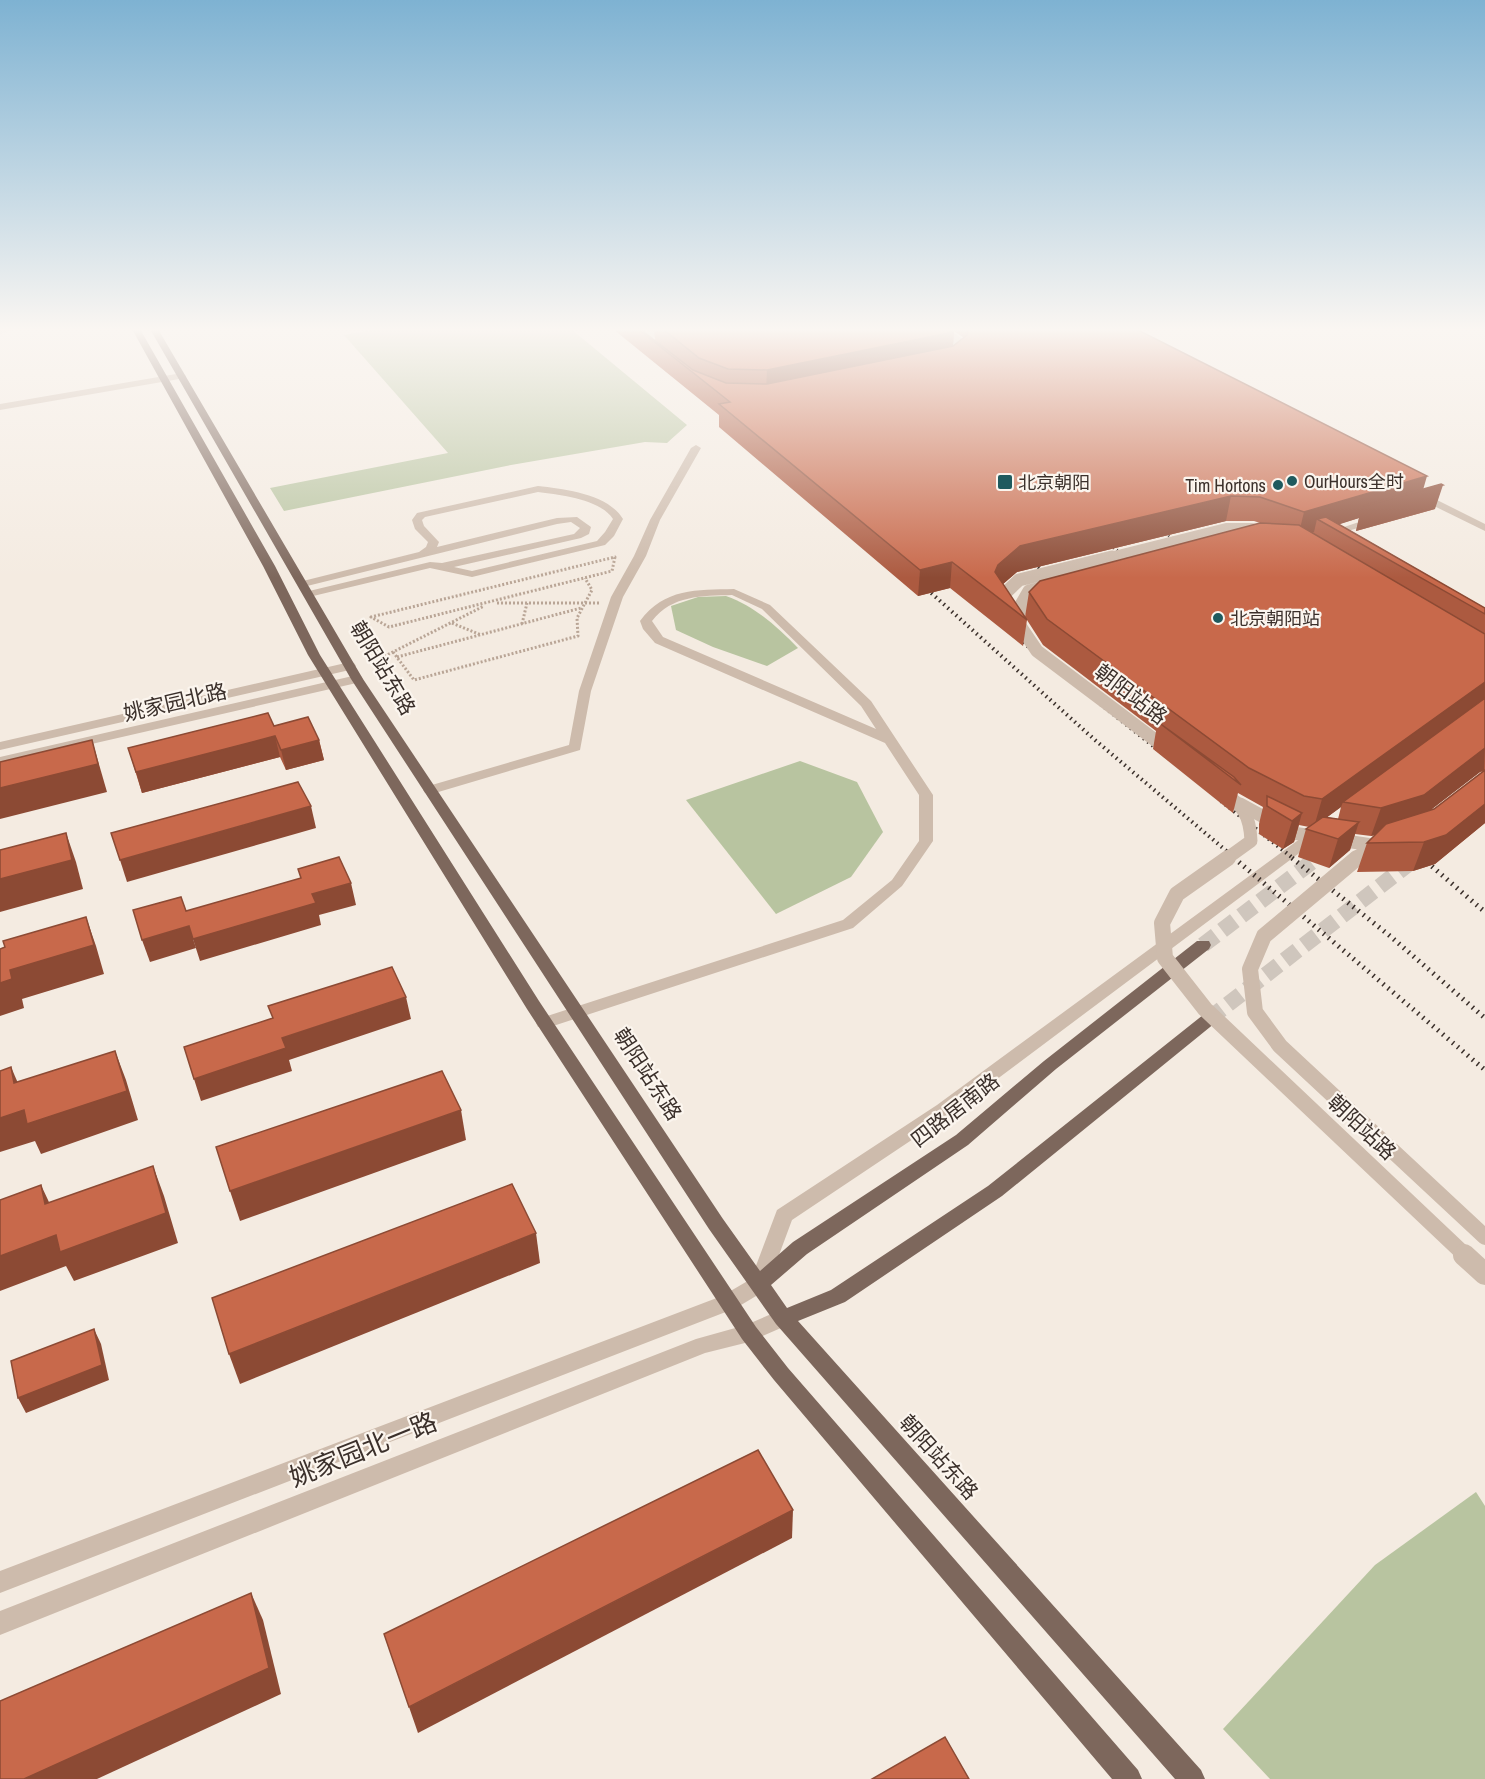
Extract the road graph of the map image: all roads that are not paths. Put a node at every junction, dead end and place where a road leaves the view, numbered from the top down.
1 (183, 412) edge
2 (203, 412) edge
3 (696, 448) dead end
4 (1485, 528) edge
5 (1306, 542) junction
6 (423, 554) junction
7 (443, 566) junction
8 (306, 589) junction
9 (1014, 617) junction
10 (350, 666) junction
11 (326, 672) junction
12 (357, 679) junction
13 (335, 686) junction
14 (890, 740) junction
15 (0, 746) edge
16 (0, 761) edge
17 (1186, 764) edge
18 (1214, 785) edge
19 (430, 790) junction
20 (1233, 800) junction
21 (1333, 822) edge
22 (1395, 838) edge
23 (1372, 845) junction
24 (1203, 945) tunnel mouth
25 (575, 1011) junction
26 (1209, 1019) tunnel mouth
27 (544, 1023) junction
28 (1485, 1237) edge
29 (1485, 1274) edge
30 (759, 1284) junction
31 (729, 1302) junction
32 (783, 1318) junction
33 (749, 1333) junction
34 (0, 1582) edge
35 (0, 1623) edge
36 (1130, 1779) edge
37 (1192, 1779) edge

1 - 11 main road
2 - 8 main road, 朝阳站东路
3 - 19 street
4 - 5 street
5 - 9 street, bridge
5 - 9 street, 朝阳站路, bridge
6 - 7 street
6 - 7 street
6 - 8 street
7 - 8 street
8 - 10 main road, 朝阳站东路
9 - 17 street, 朝阳站路, bridge
10 - 11 street, 姚家园北路
10 - 12 main road, 朝阳站东路
11 - 13 main road
11 - 15 street, 姚家园北路
12 - 13 street, 姚家园北路
12 - 19 main road, 朝阳站东路
13 - 16 street, 姚家园北路
13 - 27 main road
14 - 14 street
14 - 25 street
18 - 20 street, 朝阳站路, bridge
19 - 25 main road, 朝阳站东路
20 - 23 street, bridge
20 - 29 street, 朝阳站路, bridge
21 - 30 street
22 - 23 street, 朝阳站路
23 - 28 street, 朝阳站路, bridge
24 - 30 main road, 四路居南路
25 - 27 street
25 - 30 main road, 朝阳站东路
26 - 32 main road
27 - 31 main road
30 - 31 street, 四路居南路
30 - 32 main road, 朝阳站东路
31 - 33 main road
31 - 34 street, 姚家园北一路
32 - 33 street, 姚家园北一路
32 - 37 main road, 朝阳站东路
33 - 35 street, 姚家园北一路
33 - 36 main road

